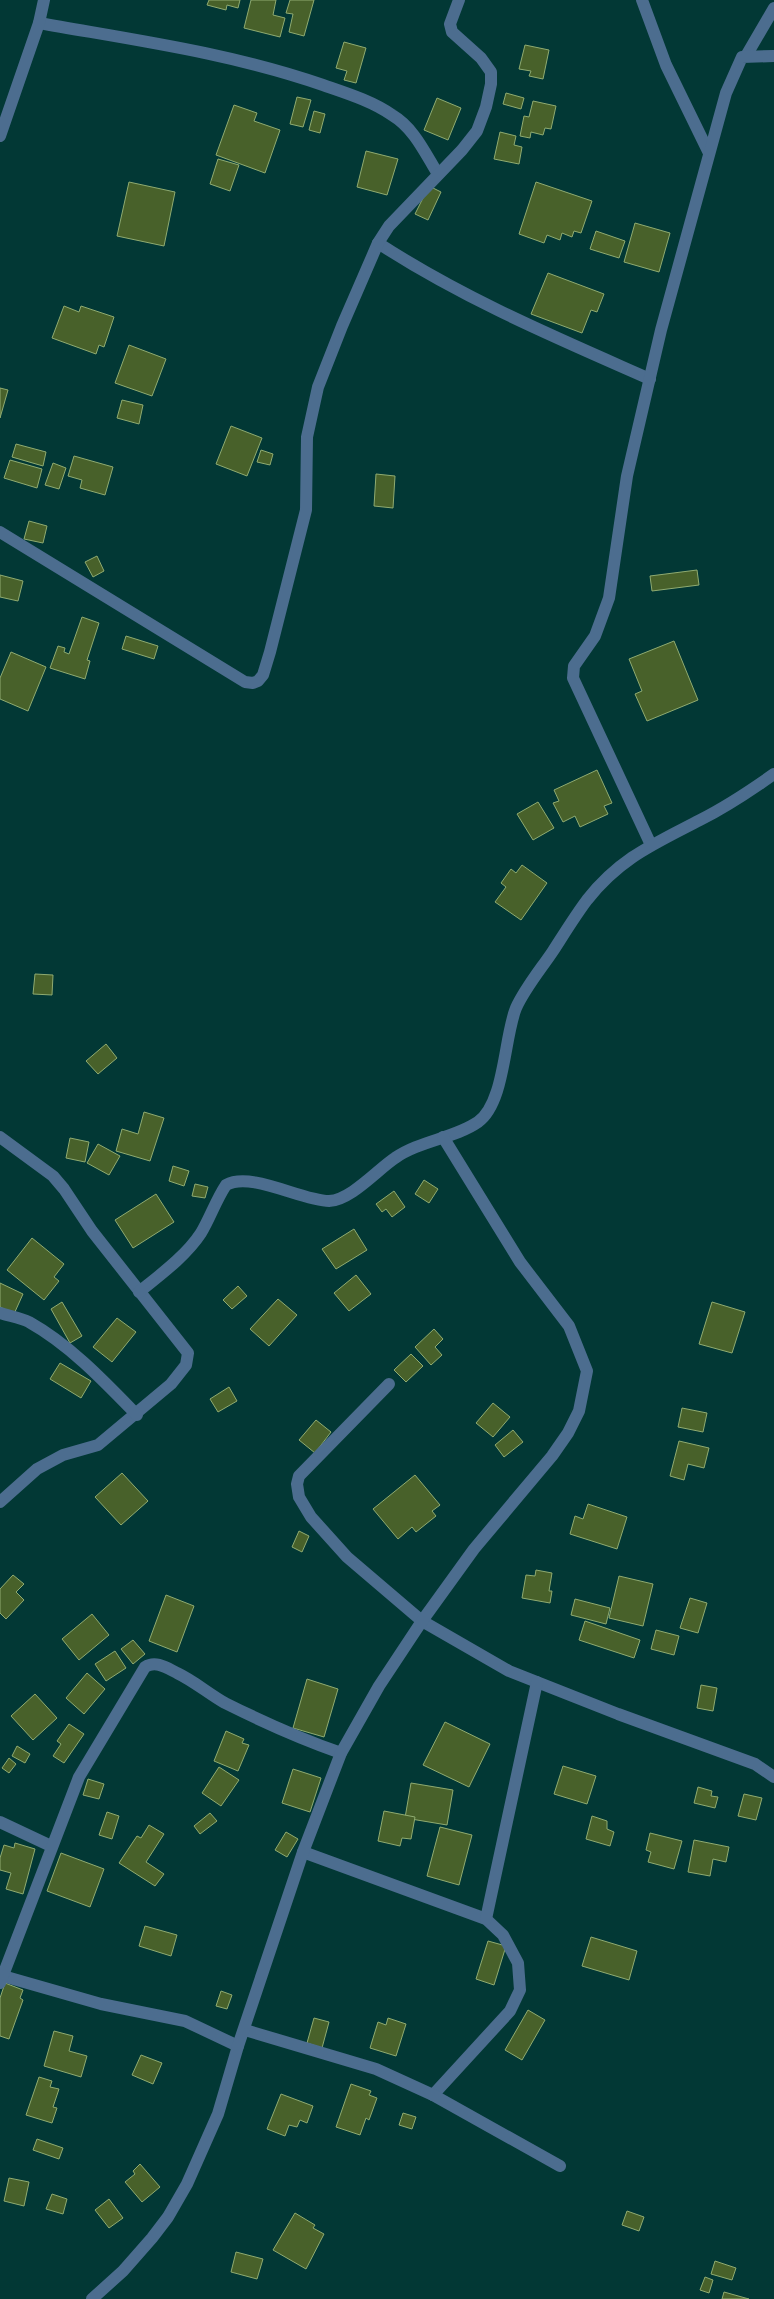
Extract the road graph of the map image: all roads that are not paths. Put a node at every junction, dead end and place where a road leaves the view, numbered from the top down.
1 (44, 0) edge
2 (459, 0) edge
3 (642, 0) edge
4 (774, 8) edge
5 (39, 23) junction
6 (746, 56) junction
7 (774, 56) edge
8 (0, 136) edge
9 (709, 153) junction
10 (438, 174) junction
11 (378, 243) junction
12 (650, 380) junction
13 (0, 532) edge
14 (774, 774) edge
15 (651, 844) junction
16 (0, 1137) edge
17 (443, 1137) junction
18 (139, 1292) junction
19 (0, 1313) edge
20 (389, 1384) dead end
21 (137, 1415) junction
22 (0, 1502) edge
23 (422, 1622) junction
24 (537, 1682) junction
25 (341, 1753) junction
26 (774, 1776) edge
27 (0, 1822) edge
28 (51, 1846) junction
29 (303, 1852) junction
30 (486, 1919) junction
31 (2, 1980) edge
32 (246, 2030) junction
33 (238, 2046) junction
34 (434, 2095) junction
35 (560, 2166) dead end
36 (92, 2299) edge

1 - 5 street
2 - 10 street
3 - 9 street
4 - 6 street
5 - 8 street
5 - 10 street
6 - 7 street
6 - 9 street
9 - 12 street
10 - 11 street
11 - 12 street
11 - 13 street
12 - 15 street
14 - 15 street
15 - 17 street
16 - 18 street
17 - 18 street
17 - 23 street
18 - 21 street
19 - 21 street
20 - 23 street
21 - 22 street
23 - 24 street
23 - 25 street
24 - 26 street
24 - 30 street
25 - 28 street
25 - 29 street
27 - 28 street
28 - 31 street
29 - 30 street
29 - 32 street
30 - 34 street
31 - 33 street
32 - 33 street
32 - 34 street
33 - 36 street
34 - 35 street

